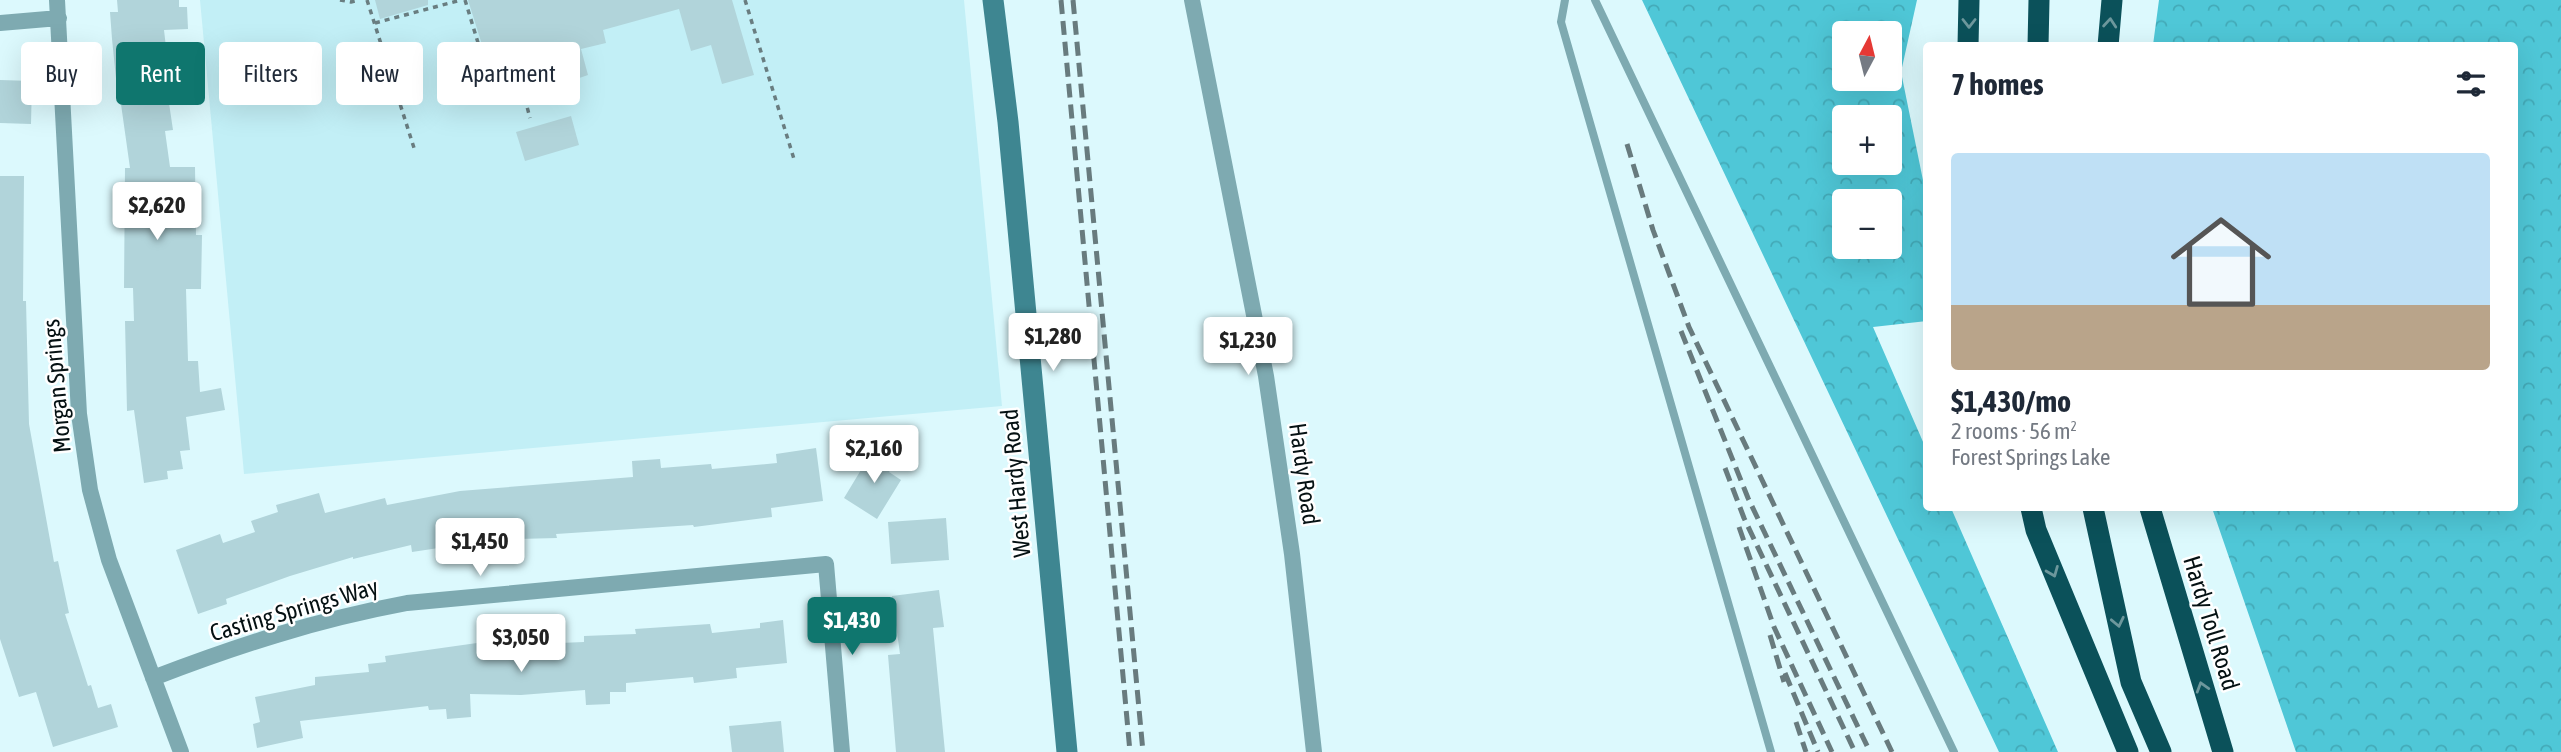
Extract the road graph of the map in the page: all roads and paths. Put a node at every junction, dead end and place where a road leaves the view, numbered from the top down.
1 (57, 0) edge
2 (340, 0) edge
3 (359, 0) edge
4 (367, 0) edge
5 (463, 0) edge
6 (746, 0) edge
7 (993, 0) edge
8 (1192, 0) edge
9 (1565, 0) edge
10 (1595, 0) edge
11 (1969, 0) edge
12 (2039, 0) edge
13 (2112, 0) edge
14 (59, 18) junction
15 (0, 23) edge
16 (375, 23) junction
17 (1968, 42) edge
18 (2038, 42) edge
19 (2108, 42) edge
20 (530, 118) dead end
21 (415, 151) dead end
22 (794, 159) dead end
23 (2032, 511) edge
24 (2094, 511) edge
25 (2151, 511) edge
26 (153, 678) junction
27 (181, 752) edge
28 (842, 752) edge
29 (1068, 752) edge
30 (1314, 752) edge
31 (1771, 752) edge
32 (1954, 752) edge
33 (2128, 752) edge
34 (2161, 752) edge
35 (2223, 752) edge

1 - 14 street, Morgan Springs
2 - 3 path
4 - 16 path
5 - 16 path
5 - 20 path
6 - 22 path
7 - 29 main road, West Hardy Road
8 - 30 street, Hardy Road
9 - 31 lane
10 - 32 lane
11 -> 17 highway
12 - 18 highway
19 -> 13 highway
14 - 15 street
14 - 26 street, Morgan Springs
16 - 21 path
23 -> 33 highway
24 -> 34 highway
35 -> 25 highway, Hardy Toll Road
26 - 27 street, Morgan Springs
26 - 28 street, Casting Springs Way

